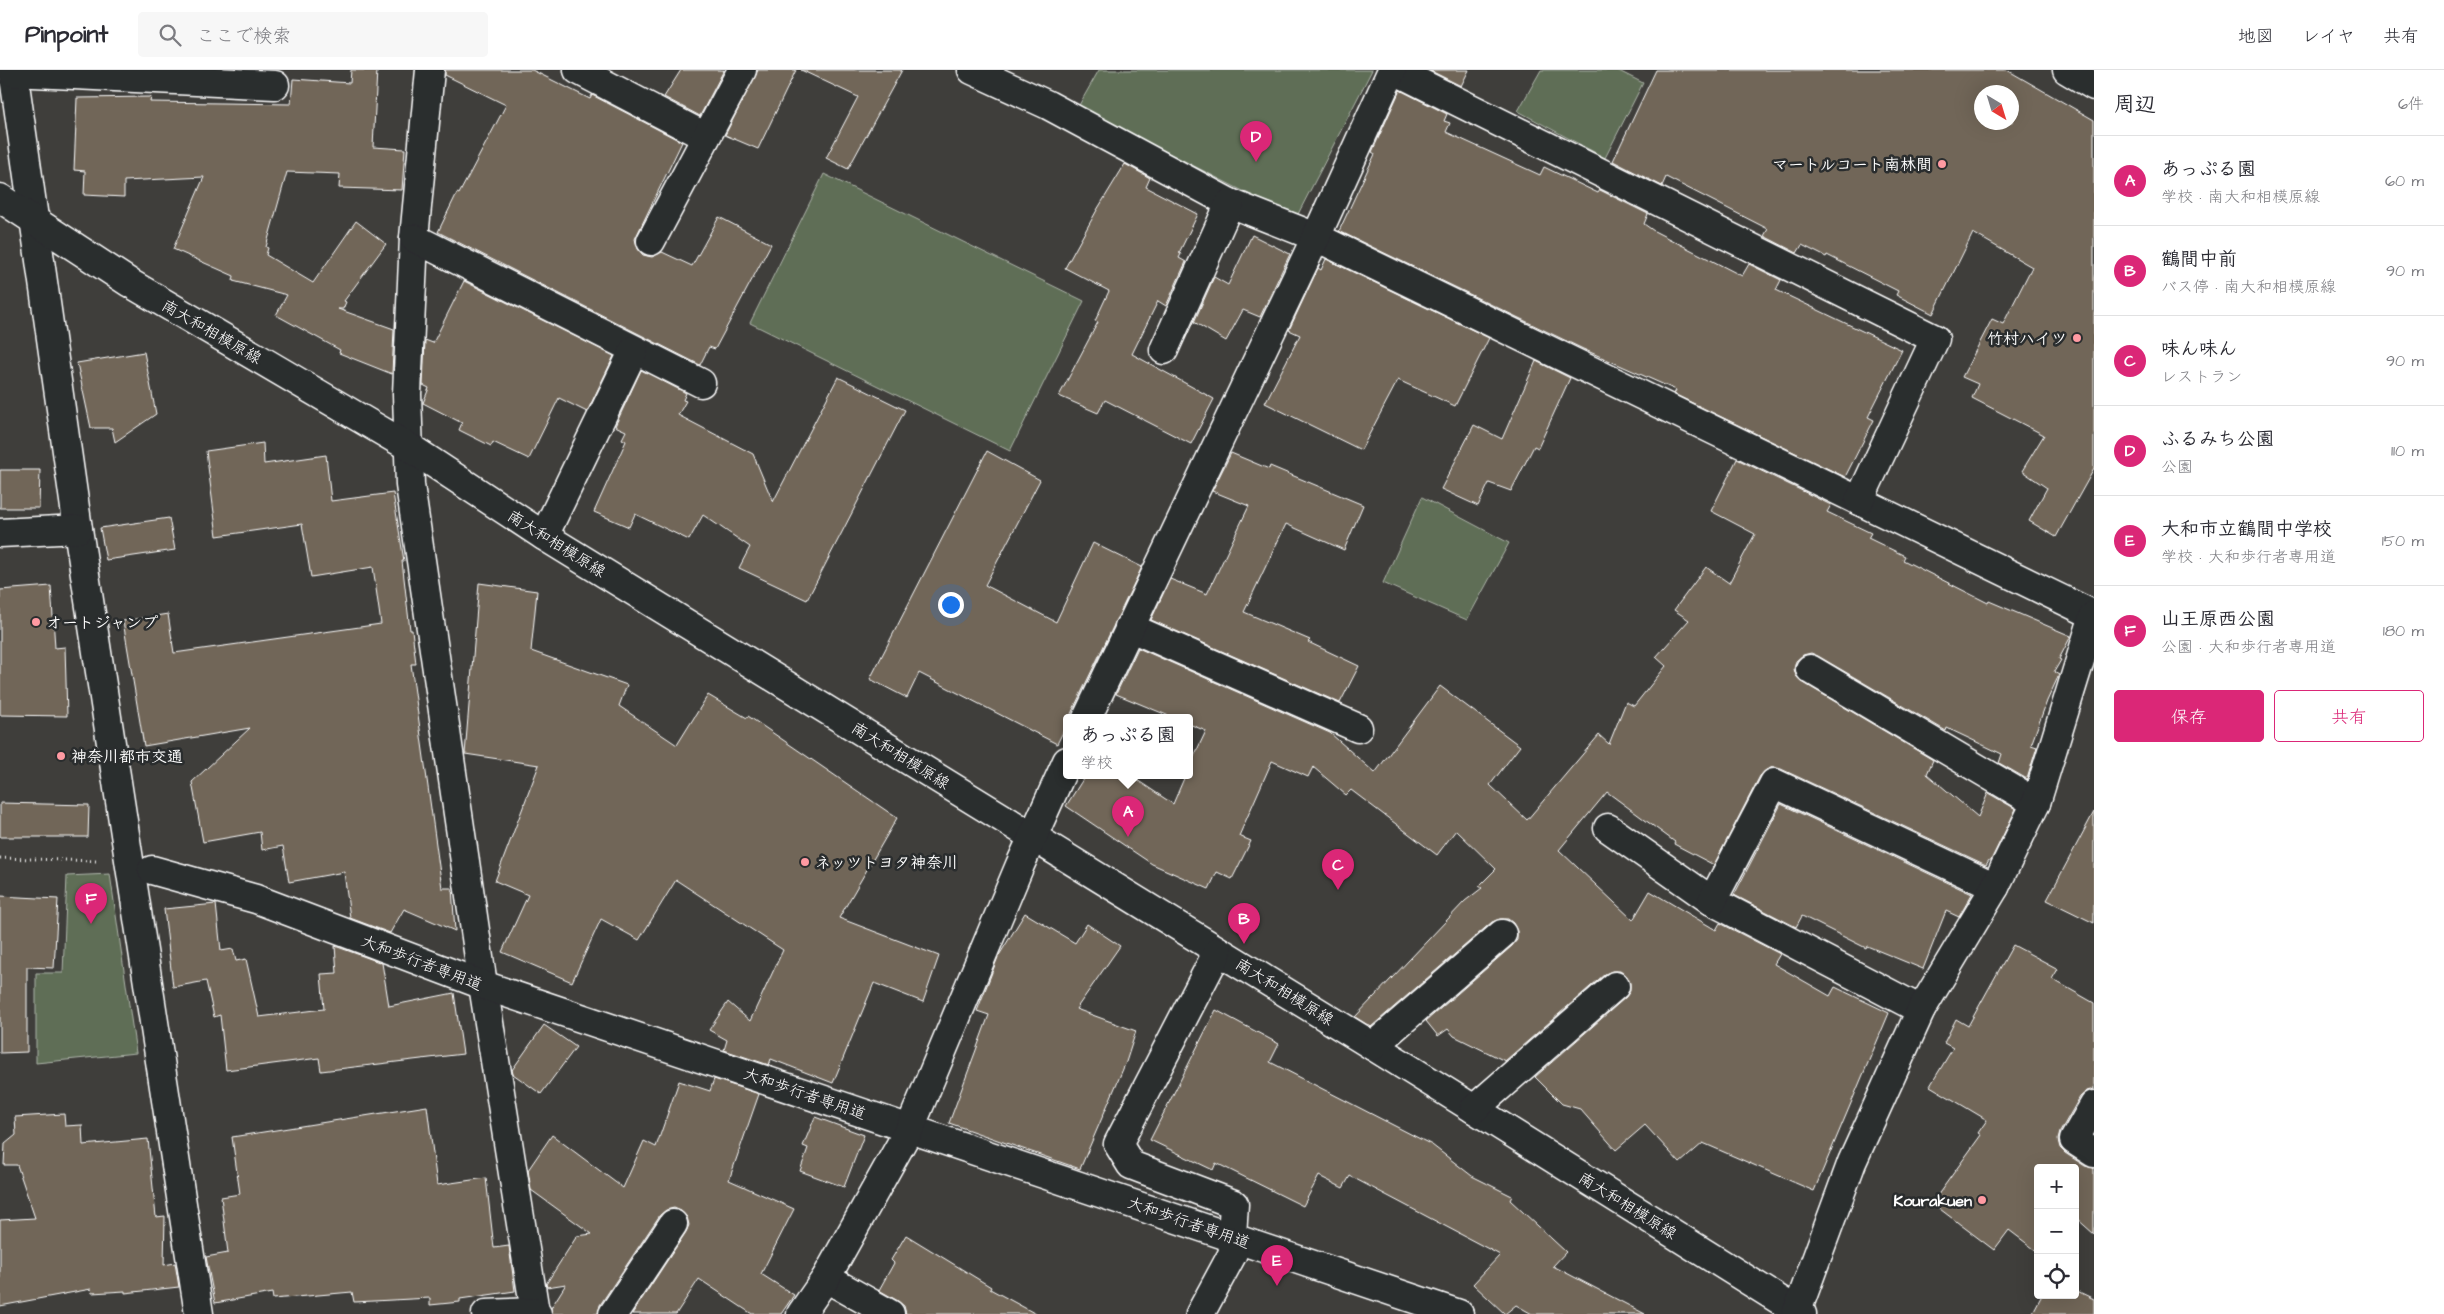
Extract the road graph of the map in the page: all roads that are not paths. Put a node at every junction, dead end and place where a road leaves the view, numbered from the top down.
1 (430, 70) edge
2 (578, 70) edge
3 (742, 70) edge
4 (972, 70) edge
5 (1393, 70) edge
6 (2067, 70) edge
7 (13, 71) edge
8 (275, 85) dead end
9 (2094, 86) edge
10 (706, 137) junction
11 (0, 198) edge
12 (1230, 204) junction
13 (35, 219) junction
14 (414, 238) junction
15 (1316, 238) junction
16 (651, 241) dead end
17 (634, 350) junction
18 (1164, 350) dead end
19 (701, 383) dead end
20 (409, 447) junction
21 (1859, 500) junction
22 (78, 529) junction
23 (0, 533) edge
24 (544, 536) junction
25 (2094, 615) edge
26 (1129, 627) junction
27 (1810, 669) dead end
28 (1089, 714) edge
29 (1358, 728) dead end
30 (1063, 770) edge
31 (2036, 803) junction
32 (1608, 828) dead end
33 (1033, 836) junction
34 (152, 870) dead end
35 (1996, 887) junction
36 (1712, 900) junction
37 (1502, 934) dead end
38 (1218, 951) junction
39 (483, 985) junction
40 (1615, 986) dead end
41 (1921, 1010) junction
42 (1373, 1046) junction
43 (2094, 1105) edge
44 (1474, 1109) junction
45 (910, 1128) junction
46 (2094, 1153) edge
47 (673, 1224) dead end
48 (1232, 1236) junction
49 (826, 1278) junction
50 (536, 1313) edge
51 (1798, 1313) edge
52 (199, 1314) edge
53 (486, 1314) edge
54 (613, 1314) edge
55 (801, 1314) edge
56 (890, 1314) edge
57 (1200, 1314) edge
58 (1459, 1314) edge

1 - 14 street
2 - 10 street
3 - 10 street
4 - 12 street
5 - 15 street
5 - 21 street
6 - 9 street
7 - 8 street
7 - 13 street
10 - 16 street
11 - 13 street, 南大和相模原線
12 - 15 street
12 - 18 street
13 - 20 street, 南大和相模原線
13 - 22 street
14 - 17 street
14 - 20 street
15 - 21 street
15 - 26 street
17 - 19 street
17 - 24 street
20 - 24 street, 南大和相模原線
20 - 39 street
21 - 25 street
22 - 23 street
22 - 52 street
24 - 33 street, 南大和相模原線
25 - 31 street
26 - 28 street
26 - 29 street
27 - 31 street
30 - 33 street
31 - 35 street
32 - 36 street
33 - 38 street, 南大和相模原線
33 - 45 street
34 - 39 street, 大和歩行者専用道
35 - 36 street
35 - 41 street
36 - 41 street
37 - 42 street
38 - 42 street, 南大和相模原線
38 - 48 street
39 - 45 street, 大和歩行者専用道
39 - 50 street
40 - 44 street
41 - 51 street
42 - 44 street, 南大和相模原線
43 - 46 street
44 - 51 street, 南大和相模原線
45 - 48 street, 大和歩行者専用道
45 - 49 street
47 - 54 street
48 - 57 street
48 - 58 street, 大和歩行者専用道
49 - 55 street
49 - 56 street
50 - 53 street

